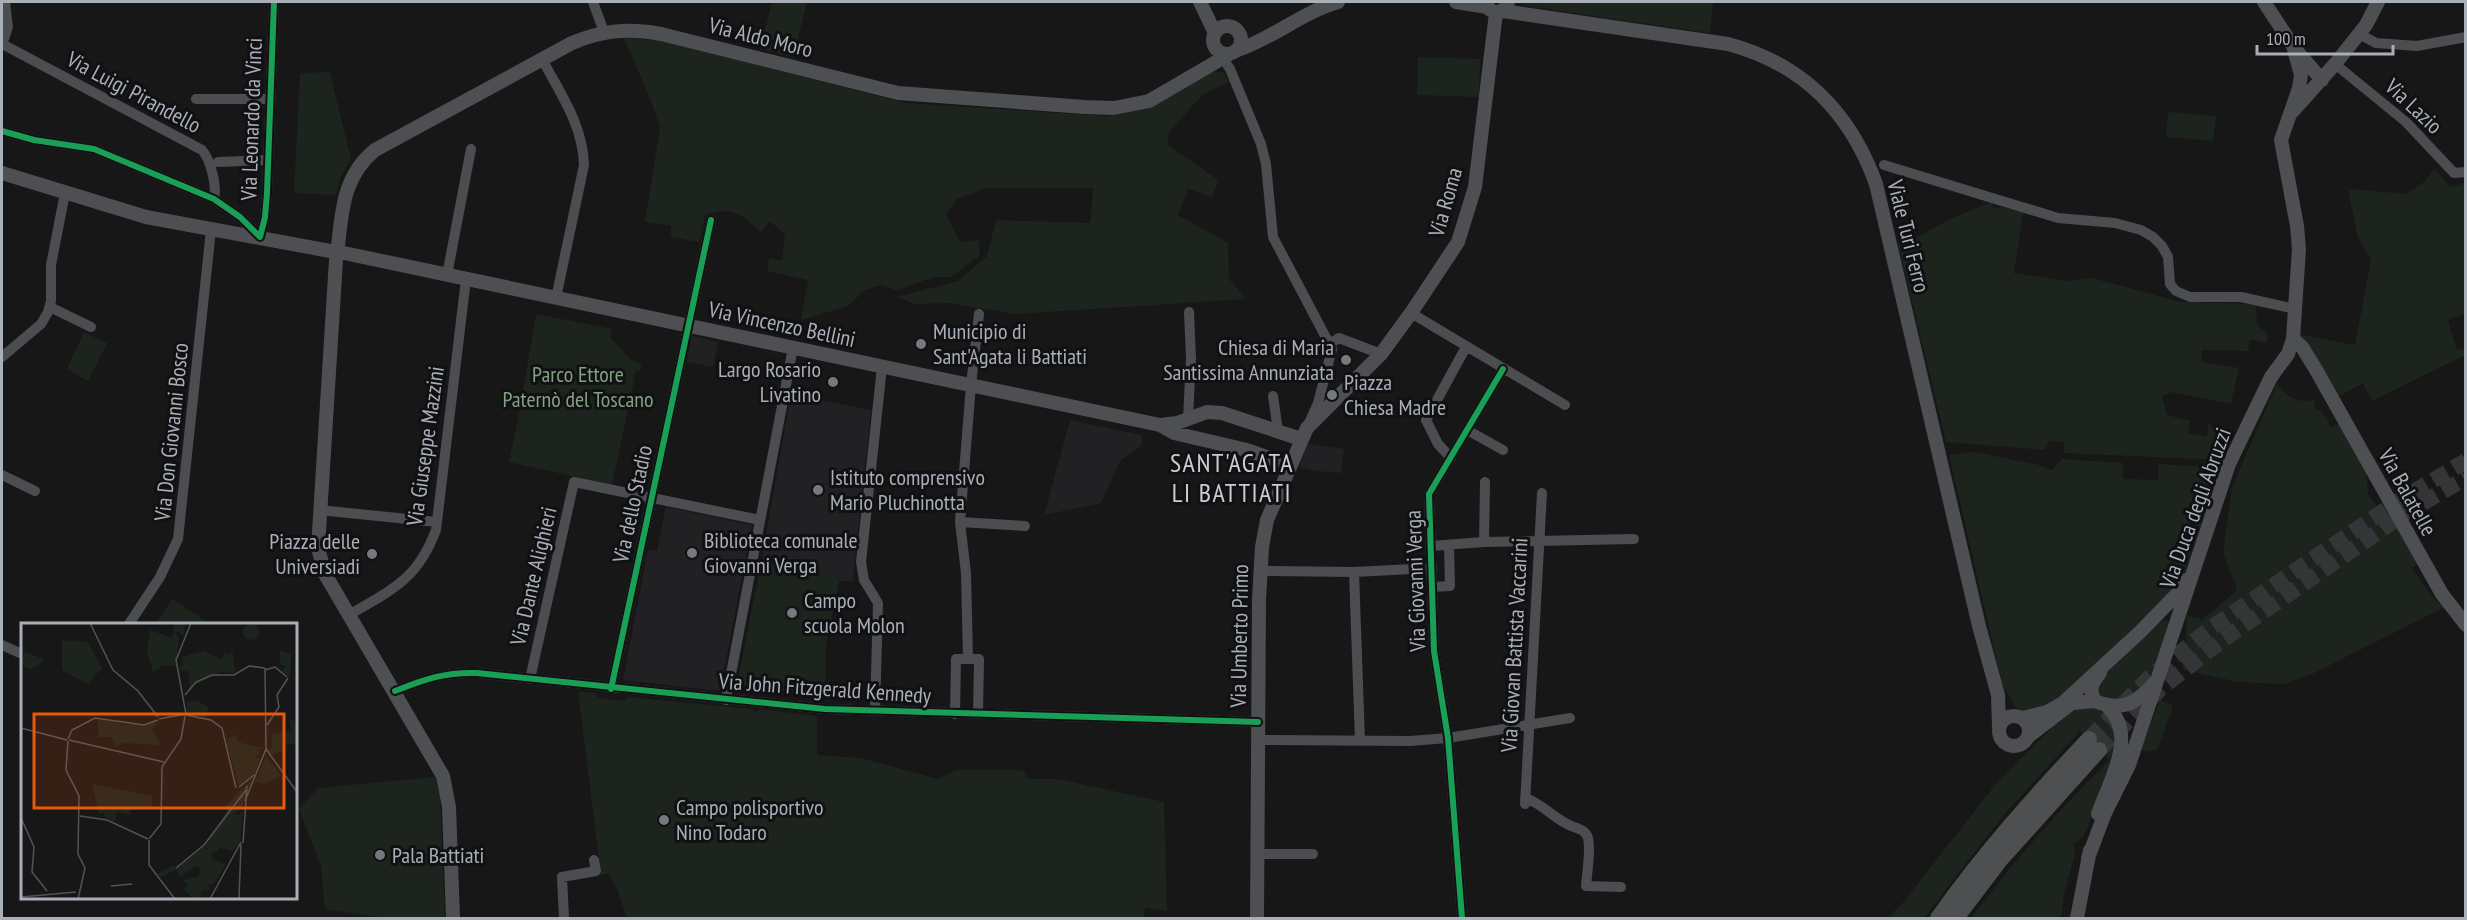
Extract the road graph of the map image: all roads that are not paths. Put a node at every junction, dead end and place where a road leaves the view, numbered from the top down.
1 (5, 2) edge
2 (274, 2) edge
3 (593, 2) edge
4 (1200, 2) edge
5 (1206, 2) edge
6 (1338, 2) edge
7 (1456, 2) edge
8 (2264, 2) edge
9 (2378, 2) edge
10 (1498, 6) edge
11 (1235, 29) junction
12 (604, 32) junction
13 (2359, 33) junction
14 (1269, 36) junction
15 (2466, 38) edge
16 (2, 45) edge
17 (2293, 46) junction
18 (1222, 48) junction
19 (542, 59) junction
20 (2336, 64) junction
21 (1205, 67) junction
22 (1230, 69) junction
23 (1191, 74) junction
24 (2322, 80) junction
25 (196, 99) dead end
26 (271, 99) junction
27 (2288, 117) junction
28 (2, 131) edge
29 (471, 149) dead end
30 (268, 160) junction
31 (218, 162) dead end
32 (1884, 165) dead end
33 (2466, 172) edge
34 (2, 173) edge
35 (65, 193) junction
36 (214, 200) junction
37 (711, 220) dead end
38 (211, 230) junction
39 (260, 237) junction
40 (337, 253) junction
41 (447, 275) junction
42 (466, 279) junction
43 (556, 298) junction
44 (50, 307) junction
45 (2295, 309) junction
46 (1189, 312) dead end
47 (1411, 313) junction
48 (979, 314) dead end
49 (687, 326) junction
50 (91, 327) dead end
51 (2293, 339) junction
52 (1332, 346) junction
53 (1466, 346) junction
54 (793, 348) junction
55 (1381, 354) junction
56 (2288, 354) junction
57 (2, 357) edge
58 (882, 367) junction
59 (1503, 369) junction
60 (2319, 377) junction
61 (970, 385) junction
62 (1274, 396) dead end
63 (1565, 405) dead end
64 (1186, 419) junction
65 (1160, 424) junction
66 (1467, 429) junction
67 (1278, 431) junction
68 (1304, 434) junction
69 (1181, 436) junction
70 (1503, 450) dead end
71 (1451, 458) junction
72 (1290, 465) junction
73 (2, 475) edge
74 (1485, 482) dead end
75 (35, 490) dead end
76 (1542, 493) dead end
77 (652, 498) junction
78 (319, 510) junction
79 (760, 520) junction
80 (437, 522) junction
81 (960, 522) junction
82 (1025, 526) dead end
83 (2208, 528) junction
84 (1634, 539) dead end
85 (1538, 541) junction
86 (1484, 542) junction
87 (1431, 546) junction
88 (1449, 546) junction
89 (1432, 568) junction
90 (1261, 571) junction
91 (1354, 572) junction
92 (1432, 587) junction
93 (349, 615) junction
94 (130, 623) edge
95 (2177, 624) junction
96 (2466, 625) edge
97 (2140, 633) junction
98 (2, 645) edge
99 (2119, 651) junction
100 (21, 654) edge
101 (968, 656) junction
102 (2161, 675) junction
103 (530, 679) junction
104 (611, 689) junction
105 (395, 691) junction
106 (1998, 695) junction
107 (726, 700) junction
108 (2101, 703) junction
109 (875, 711) junction
110 (955, 714) junction
111 (978, 714) junction
112 (2019, 717) junction
113 (1570, 718) dead end
114 (1258, 722) junction
115 (1529, 725) junction
116 (1999, 727) junction
117 (2028, 736) junction
118 (1448, 738) junction
119 (1258, 740) junction
120 (1360, 741) junction
121 (1257, 854) junction
122 (1313, 854) dead end
123 (2088, 858) junction
124 (594, 860) dead end
125 (1621, 887) dead end
126 (453, 918) edge
127 (564, 918) edge
128 (1257, 918) edge
129 (1462, 918) edge
130 (1938, 918) edge
131 (1956, 918) edge
132 (2078, 918) edge

1 - 16 street
2 - 26 street, Via Leonardo da Vinci
3 - 12 street
4 - 18 main road
5 - 11 main road
6 - 14 main road
7 - 10 main road, Viale Turi Ferro
8 - 17 main road, Via Duca degli Abruzzi
9 - 13 main road
10 - 47 main road, Via Roma
10 - 106 main road, Viale Turi Ferro
11 - 14 main road
11 - 18 main road
11 - 18 main road
12 - 19 main road, Via Aldo Moro
12 - 23 main road, Via Aldo Moro
13 - 15 street
13 - 20 main road
14 - 18 main road
16 - 36 street, Via Luigi Pirandello
17 - 24 main road
17 - 27 main road, Via Duca degli Abruzzi
18 - 21 main road
18 - 22 street
18 - 23 main road
19 - 40 main road, Via Aldo Moro
19 - 43 street
20 - 24 main road
20 - 33 street, Via Lazio
21 - 22 street
21 - 23 main road
22 - 52 street
24 - 27 main road
25 - 26 street
26 - 30 street, Via Leonardo da Vinci
27 - 45 main road, Via Duca degli Abruzzi
28 - 36 street
29 - 41 street
30 - 31 street
30 - 39 street, Via Leonardo da Vinci
32 - 45 street
34 - 35 main road, Via Vincenzo Bellini
35 - 38 main road, Via Vincenzo Bellini
35 - 44 street
36 - 39 street
37 - 49 street, Via dello Stadio
38 - 39 main road, Via Vincenzo Bellini
38 - 94 street, Via Don Giovanni Bosco
39 - 40 main road, Via Vincenzo Bellini
40 - 41 main road, Via Vincenzo Bellini
40 - 78 main road, Via Aldo Moro
41 - 42 main road, Via Vincenzo Bellini
42 - 43 main road, Via Vincenzo Bellini
42 - 80 street, Via Giuseppe Mazzini
43 - 49 main road, Via Vincenzo Bellini
44 - 50 street
44 - 57 street
45 - 51 main road, Via Duca degli Abruzzi
46 - 64 street
47 - 53 street
47 - 55 main road, Via Roma
48 - 61 street
49 - 54 main road, Via Vincenzo Bellini
49 - 77 street, Via dello Stadio
51 - 56 main road, Via Duca degli Abruzzi
51 - 60 main road, Via Balatelle
52 - 55 street
52 - 68 street
53 - 59 street
53 - 71 street
54 - 58 main road, Via Vincenzo Bellini
54 - 79 street
55 - 68 main road, Via Roma
56 - 60 main road
56 - 83 main road, Via Duca degli Abruzzi
58 - 61 main road, Via Vincenzo Bellini
58 - 109 street
59 - 63 street
59 - 66 street, Via Giovanni Verga
60 - 96 main road, Via Balatelle
61 - 65 main road, Via Vincenzo Bellini
61 - 81 street
62 - 67 street
64 - 65 main road
64 - 67 main road
64 - 69 main road
65 - 69 main road
66 - 70 street
66 - 71 street, Via Giovanni Verga
67 - 68 main road
68 - 72 main road, Via Umberto Primo
69 - 72 main road
71 - 87 street, Via Giovanni Verga
72 - 90 main road, Via Umberto Primo
73 - 75 street
74 - 86 street
76 - 85 street, Via Giovan Battista Vaccarini
77 - 79 street
77 - 103 street, Via Dante Alighieri
77 - 104 street, Via dello Stadio
78 - 80 street
78 - 93 main road, Via Aldo Moro
79 - 107 street
80 - 93 street, Via Giuseppe Mazzini
81 - 82 street
81 - 101 street
83 - 95 main road, Via Duca degli Abruzzi
83 - 97 main road
84 - 85 street
85 - 86 street
85 - 115 street, Via Giovan Battista Vaccarini
86 - 88 street
87 - 88 street
87 - 89 street, Via Giovanni Verga
88 - 92 street
89 - 91 street
89 - 92 street, Via Giovanni Verga
90 - 91 street
90 - 114 main road, Via Umberto Primo
91 - 120 street
92 - 118 street, Via Giovanni Verga
93 - 105 main road, Via Aldo Moro
95 - 97 main road
95 - 102 main road, Via Duca degli Abruzzi
97 - 99 main road
98 - 100 street
99 - 108 main road
99 - 112 main road
101 - 110 street
101 - 111 street
102 - 108 main road
102 - 123 main road, Via Duca degli Abruzzi
103 - 104 street, Via John Fitzgerald Kennedy
103 - 105 street, Via John Fitzgerald Kennedy
104 - 107 street, Via John Fitzgerald Kennedy
105 - 126 main road, Via Aldo Moro
106 - 112 main road
106 - 116 main road
107 - 109 street, Via John Fitzgerald Kennedy
108 - 117 main road
108 - 123 main road
109 - 110 street, Via John Fitzgerald Kennedy
110 - 111 street, Via John Fitzgerald Kennedy
111 - 114 street, Via John Fitzgerald Kennedy
112 - 116 main road
112 - 117 main road
113 - 115 street
114 - 119 main road, Via Umberto Primo
115 - 118 street
115 - 125 street, Via Giovan Battista Vaccarini
116 - 117 main road
118 - 120 street
118 - 129 street, Via Giovanni Verga
119 - 120 street
119 - 121 main road, Via Umberto Primo
121 - 122 street
121 - 128 main road, Via Umberto Primo
123 - 132 main road
124 - 127 street
130 - 131 highway

